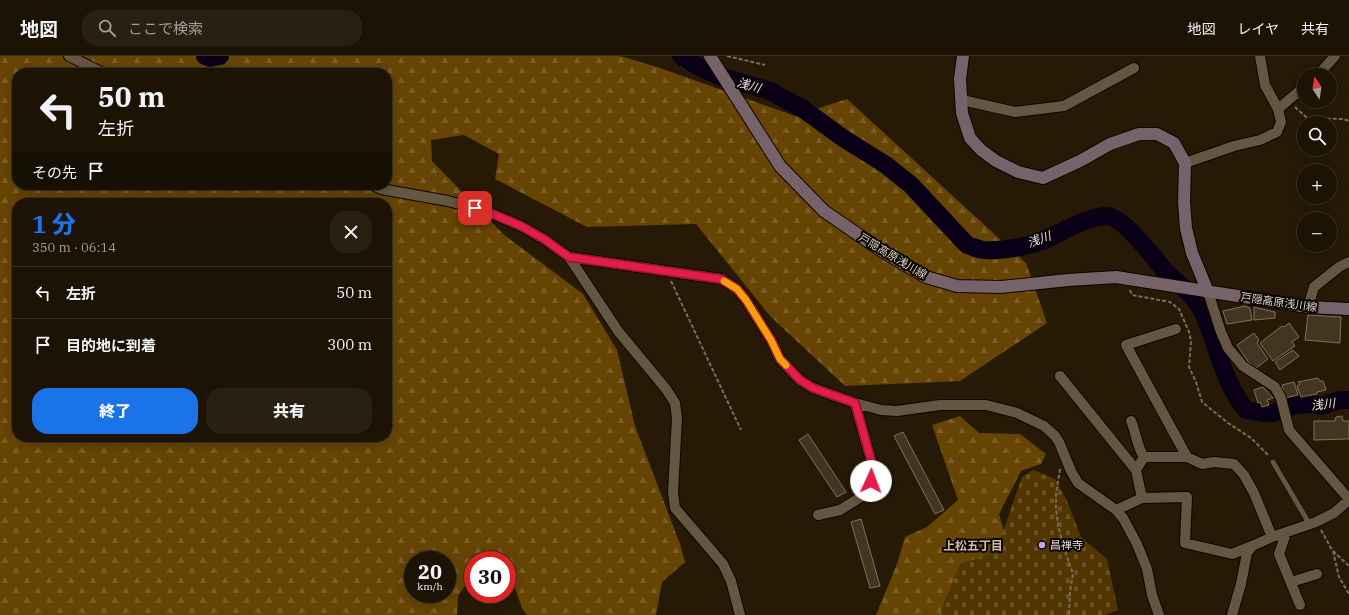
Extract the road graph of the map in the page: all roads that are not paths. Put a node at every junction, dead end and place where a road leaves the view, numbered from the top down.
1 (69, 56) edge
2 (710, 56) edge
3 (963, 56) edge
4 (1260, 56) edge
5 (1335, 56) edge
6 (93, 68) edge
7 (1134, 68) dead end
8 (1324, 68) edge
9 (1297, 93) edge
10 (962, 100) junction
11 (1278, 109) junction
12 (1185, 163) junction
13 (387, 190) edge
14 (569, 257) junction
15 (1349, 262) edge
16 (1204, 291) junction
17 (1308, 307) junction
18 (1349, 309) edge
19 (1176, 329) dead end
20 (1060, 376) dead end
21 (855, 403) junction
22 (1131, 421) dead end
23 (1144, 457) junction
24 (1187, 457) junction
25 (1273, 462) road end
26 (1136, 470) junction
27 (1142, 498) junction
28 (1349, 500) edge
29 (1116, 510) junction
30 (818, 515) dead end
31 (1313, 524) junction
32 (1286, 533) junction
33 (1272, 537) junction
34 (1252, 546) junction
35 (1317, 574) dead end
36 (1291, 582) junction
37 (1300, 605) dead end
38 (740, 615) edge
39 (1159, 615) edge
40 (1232, 615) edge

1 - 6 street
2 - 16 main road, 戸隠高原浅川線
3 - 10 main road
4 - 11 street
5 - 8 street
7 - 10 street
9 - 11 street
10 - 12 main road
11 - 12 street
12 - 16 main road
13 - 14 street
14 - 21 street
14 - 38 street
15 - 17 street
16 - 17 main road, 戸隠高原浅川線
16 - 28 street
17 - 18 main road, 戸隠高原浅川線
19 - 24 street
20 - 26 street
21 - 29 street
21 - 30 street
22 - 23 street
23 - 24 street
23 - 26 street
24 - 33 street
25 - 31 lane
26 - 27 street
27 - 29 street
27 - 34 street
28 - 31 street
29 - 39 street
31 - 32 street
32 - 33 street
32 - 36 street
33 - 34 street
34 - 40 street
35 - 36 street
36 - 37 street

